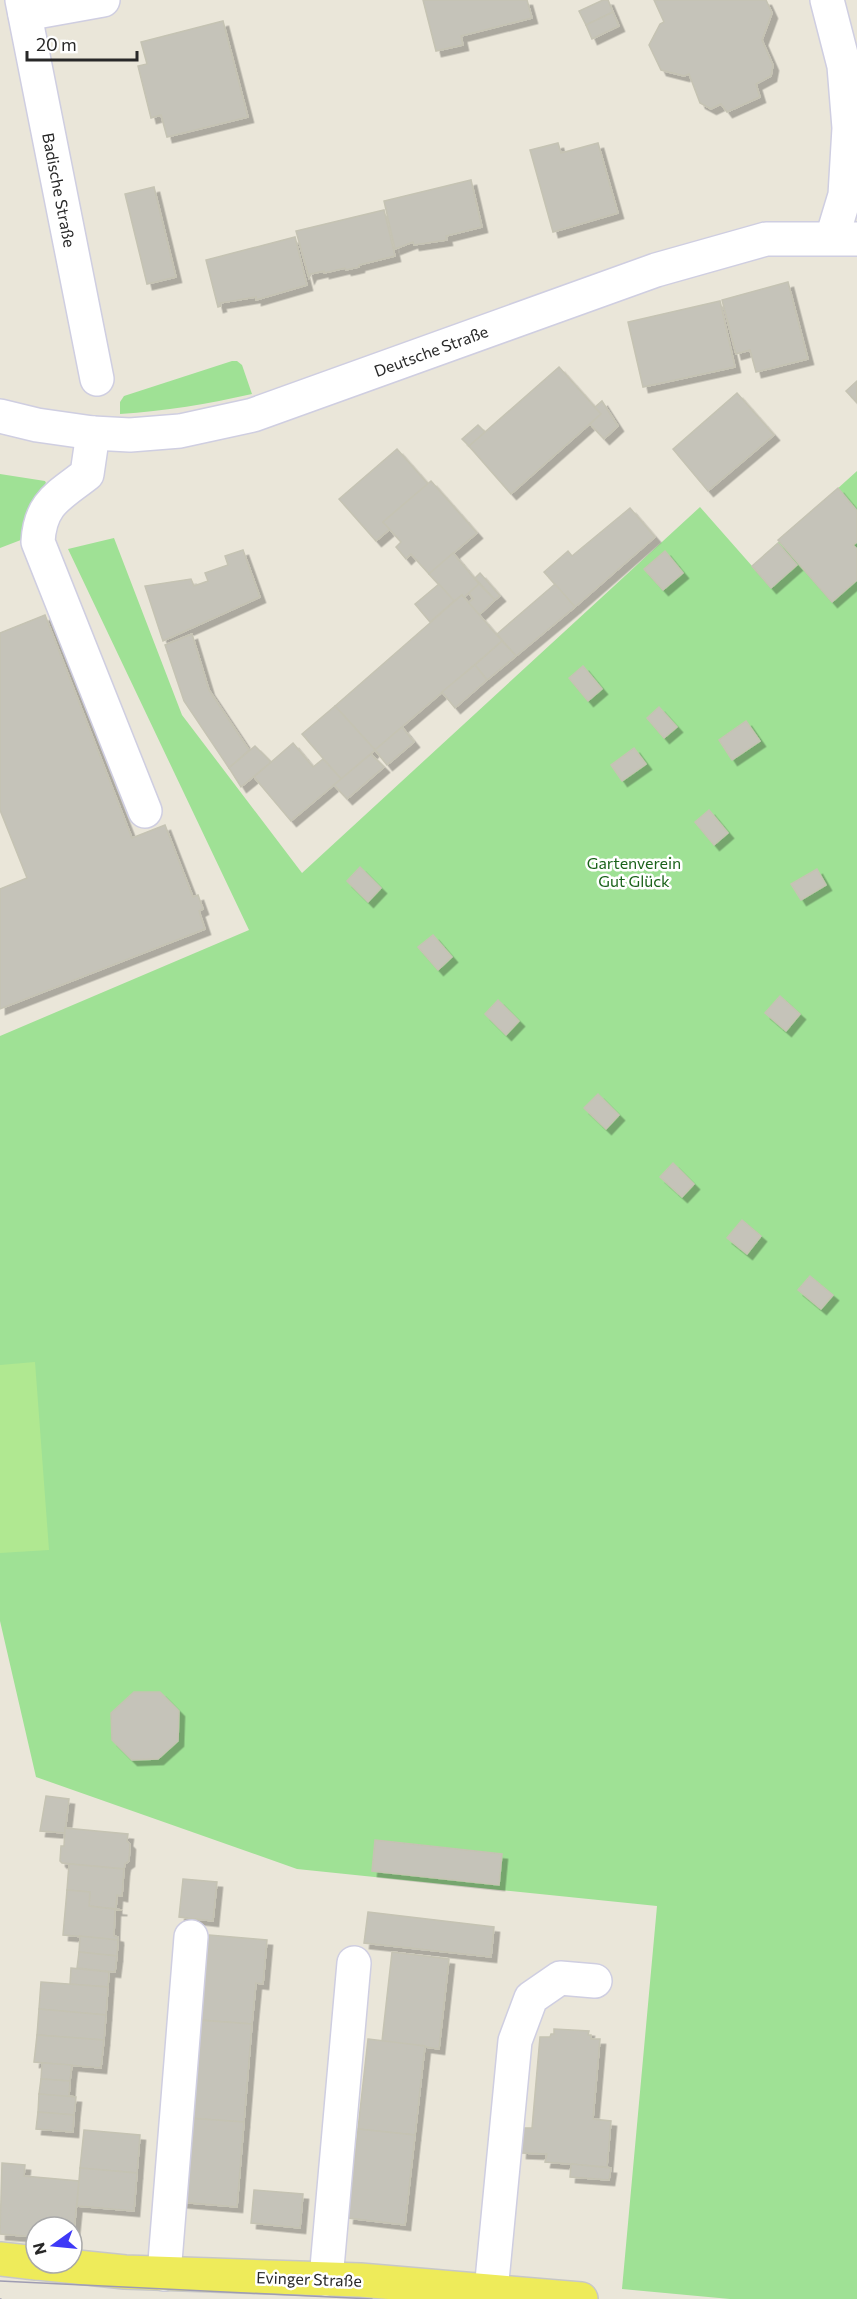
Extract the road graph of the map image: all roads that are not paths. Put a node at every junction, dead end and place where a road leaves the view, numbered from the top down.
1 (103, 0) edge
2 (827, 0) edge
3 (23, 7) edge
4 (845, 238) edge
5 (97, 379) dead end
6 (0, 416) edge
7 (93, 433) junction
8 (145, 811) dead end
9 (191, 1937) dead end
10 (354, 1964) dead end
11 (595, 1981) dead end
12 (0, 2259) edge
13 (24, 2262) edge
14 (84, 2268) edge
15 (164, 2274) junction
16 (327, 2279) junction
17 (490, 2291) junction
18 (581, 2299) edge

1 - 3 street
2 - 4 street
3 - 5 street, Badische Straße
4 - 7 street, Deutsche Straße
6 - 7 street, Deutsche Straße
7 - 8 street
9 - 15 street
10 - 16 street
11 - 17 street
12 - 13 main road, Evinger Straße
14 - 15 main road, Evinger Straße
15 - 16 main road, Evinger Straße
16 - 17 main road, Evinger Straße
17 - 18 main road, Evinger Straße

